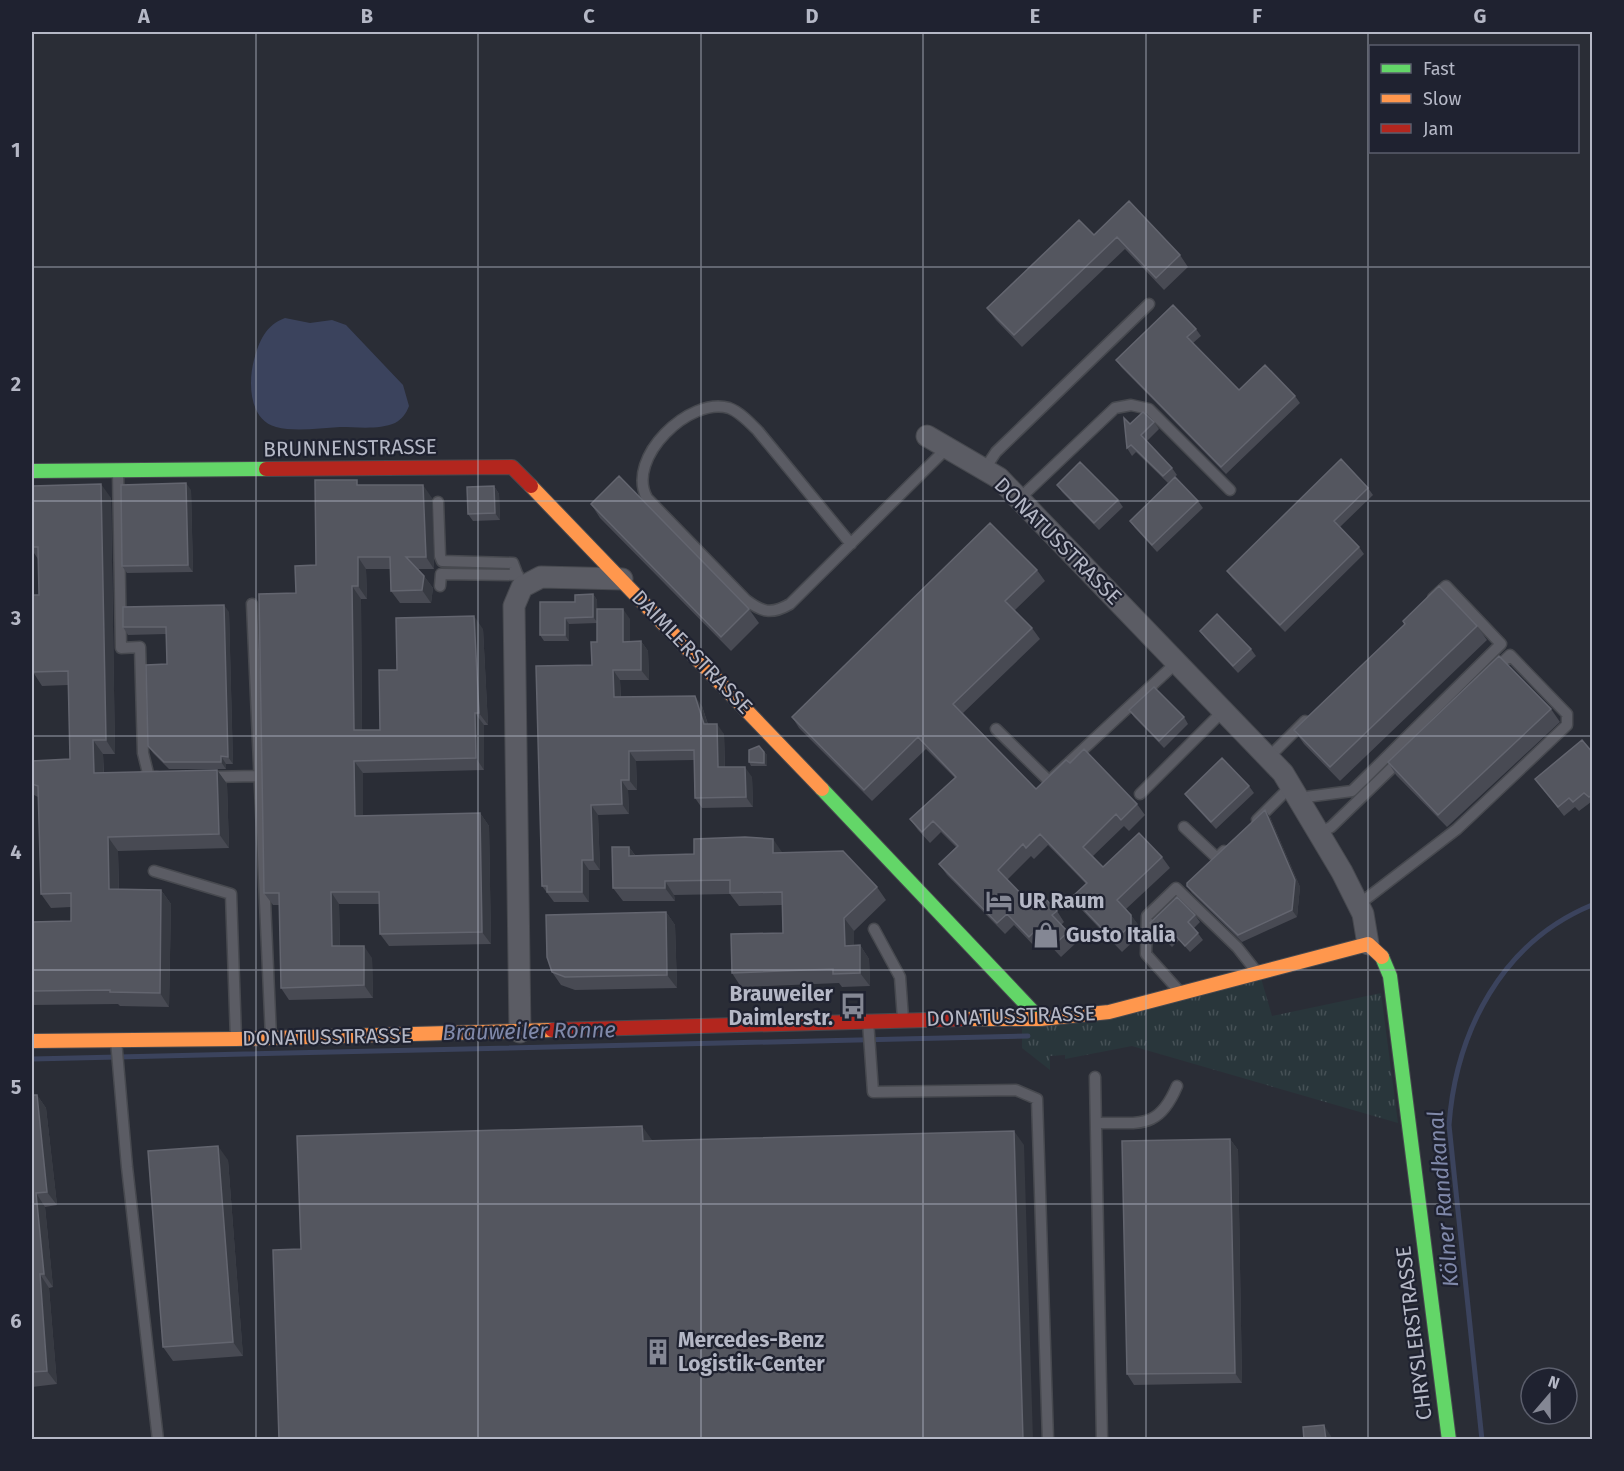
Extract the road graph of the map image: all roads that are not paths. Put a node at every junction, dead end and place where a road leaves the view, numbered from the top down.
1 (1149, 304) dead end
2 (927, 436) dead end
3 (947, 448) junction
4 (984, 470) junction
5 (32, 471) edge
6 (118, 472) junction
7 (1230, 490) dead end
8 (1019, 499) junction
9 (438, 502) dead end
10 (851, 543) junction
11 (622, 579) junction
12 (520, 581) junction
13 (440, 586) dead end
14 (252, 604) dead end
15 (1420, 610) edge
16 (1176, 663) junction
17 (1484, 680) edge
18 (1317, 710) edge
19 (1223, 711) junction
20 (996, 729) dead end
21 (1407, 753) edge
22 (1268, 758) junction
23 (260, 776) junction
24 (171, 777) edge
25 (193, 777) edge
26 (1295, 792) junction
27 (1140, 794) dead end
28 (1250, 826) edge
29 (1184, 827) dead end
30 (1319, 833) junction
31 (1233, 842) edge
32 (154, 871) dead end
33 (1359, 905) junction
34 (874, 929) dead end
35 (1368, 944) junction
36 (1257, 972) junction
37 (1180, 993) junction
38 (903, 1019) junction
39 (1040, 1019) junction
40 (868, 1020) junction
41 (520, 1032) junction
42 (271, 1038) junction
43 (236, 1039) junction
44 (32, 1041) edge
45 (116, 1044) junction
46 (1095, 1077) dead end
47 (1177, 1086) dead end
48 (1097, 1123) junction
49 (158, 1440) edge
50 (1048, 1440) edge
51 (1102, 1440) edge
52 (1449, 1440) edge

1 - 4 lane
2 - 3 street, DONATUSSTRASSE
3 - 4 street, DONATUSSTRASSE
3 - 10 lane
4 - 8 street, DONATUSSTRASSE
5 - 6 street, BRUNNENSTRASSE
6 - 11 street, BRUNNENSTRASSE
6 - 24 lane
7 - 8 lane
8 - 16 street, DONATUSSTRASSE
9 - 12 lane
10 - 10 lane
11 - 12 street, DAIMLERSTRASSE
11 - 39 street, DAIMLERSTRASSE
12 - 13 lane
12 - 41 street
14 - 23 lane
15 - 26 lane
16 - 19 street, DONATUSSTRASSE
16 - 20 lane
17 - 33 lane
18 - 22 lane
19 - 22 street, DONATUSSTRASSE
19 - 27 lane
21 - 30 lane
22 - 26 street, DONATUSSTRASSE
23 - 25 lane
23 - 42 lane
26 - 28 lane
26 - 30 street, DONATUSSTRASSE
29 - 31 lane
30 - 33 street, DONATUSSTRASSE
32 - 43 lane
33 - 35 street, DONATUSSTRASSE
34 - 38 lane
35 - 36 street, DONATUSSTRASSE
35 - 52 street, CHRYSLERSTRASSE
36 - 37 street, DONATUSSTRASSE
36 - 37 lane
37 - 39 street, DONATUSSTRASSE
38 - 39 street, DONATUSSTRASSE
38 - 40 street, DONATUSSTRASSE
40 - 41 street, DONATUSSTRASSE
40 - 50 lane
41 - 42 street, DONATUSSTRASSE
42 - 43 street, DONATUSSTRASSE
43 - 45 street, DONATUSSTRASSE
44 - 45 street, DONATUSSTRASSE
45 - 49 lane
46 - 48 lane
47 - 48 lane
48 - 51 lane

